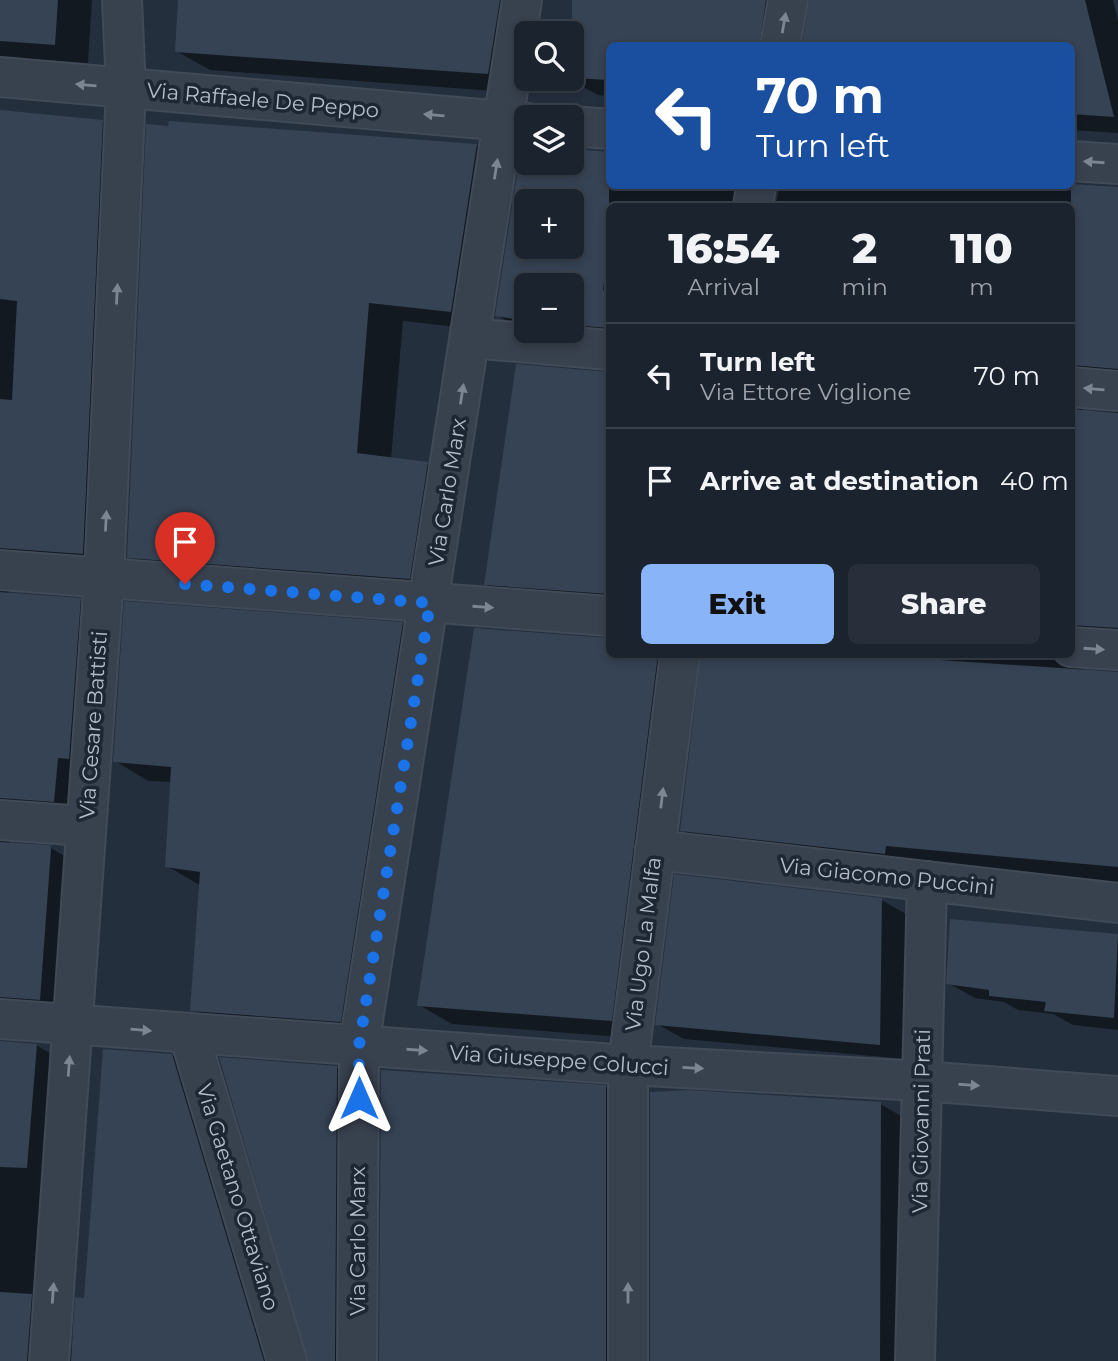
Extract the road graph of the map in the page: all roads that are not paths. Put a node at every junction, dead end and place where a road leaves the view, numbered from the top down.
1 (122, 0) edge
2 (522, 0) edge
3 (788, 0) edge
4 (781, 42) edge
5 (0, 77) edge
6 (126, 89) junction
7 (516, 105) edge
8 (514, 122) edge
9 (514, 127) edge
10 (584, 127) edge
11 (606, 129) edge
12 (1075, 160) edge
13 (1118, 164) edge
14 (470, 338) junction
15 (606, 350) edge
16 (1075, 387) edge
17 (1118, 391) edge
18 (0, 570) edge
19 (104, 577) junction
20 (430, 603) junction
21 (606, 616) edge
22 (1075, 647) edge
23 (1118, 650) edge
24 (679, 658) edge
25 (0, 820) edge
26 (85, 826) junction
27 (655, 850) junction
28 (927, 881) junction
29 (1118, 903) edge
30 (0, 1019) edge
31 (72, 1024) junction
32 (190, 1034) junction
33 (359, 1046) junction
34 (628, 1065) junction
35 (922, 1081) junction
36 (1118, 1096) edge
37 (49, 1361) edge
38 (287, 1361) edge
39 (356, 1361) edge
40 (628, 1361) edge
41 (915, 1361) edge

1 - 6 street, Via Cesare Battisti
2 - 7 street, Via Carlo Marx
4 -> 3 street
6 -> 5 street, Via Raffaele De Peppo
8 -> 6 street, Via Raffaele De Peppo
19 -> 6 street, Via Cesare Battisti
14 -> 9 street, Via Carlo Marx
10 - 11 street
13 -> 12 street
14 - 15 street
20 -> 14 street, Via Carlo Marx
17 -> 16 street
18 - 19 street
19 - 20 street
19 - 26 street, Via Cesare Battisti
20 -> 21 street
20 - 33 street, Via Carlo Marx
22 -> 23 street
27 -> 24 street, Via Ugo La Malfa
25 - 26 street
26 - 31 street, Via Cesare Battisti
27 - 28 street, Via Giacomo Puccini
27 - 34 street, Via Ugo La Malfa
28 - 29 street, Via Giacomo Puccini
28 - 35 street, Via Giovanni Prati
30 - 31 street, Via Giuseppe Colucci
31 -> 32 street, Via Giuseppe Colucci
37 -> 31 street, Via Cesare Battisti
32 - 33 street, Via Giuseppe Colucci
32 - 38 street, Via Gaetano Ottaviano
33 -> 34 street, Via Giuseppe Colucci
33 - 39 street, Via Carlo Marx
34 -> 35 street, Via Giuseppe Colucci
40 -> 34 street, Via Ugo La Malfa
35 -> 36 street, Via Giuseppe Colucci
35 - 41 street, Via Giovanni Prati

